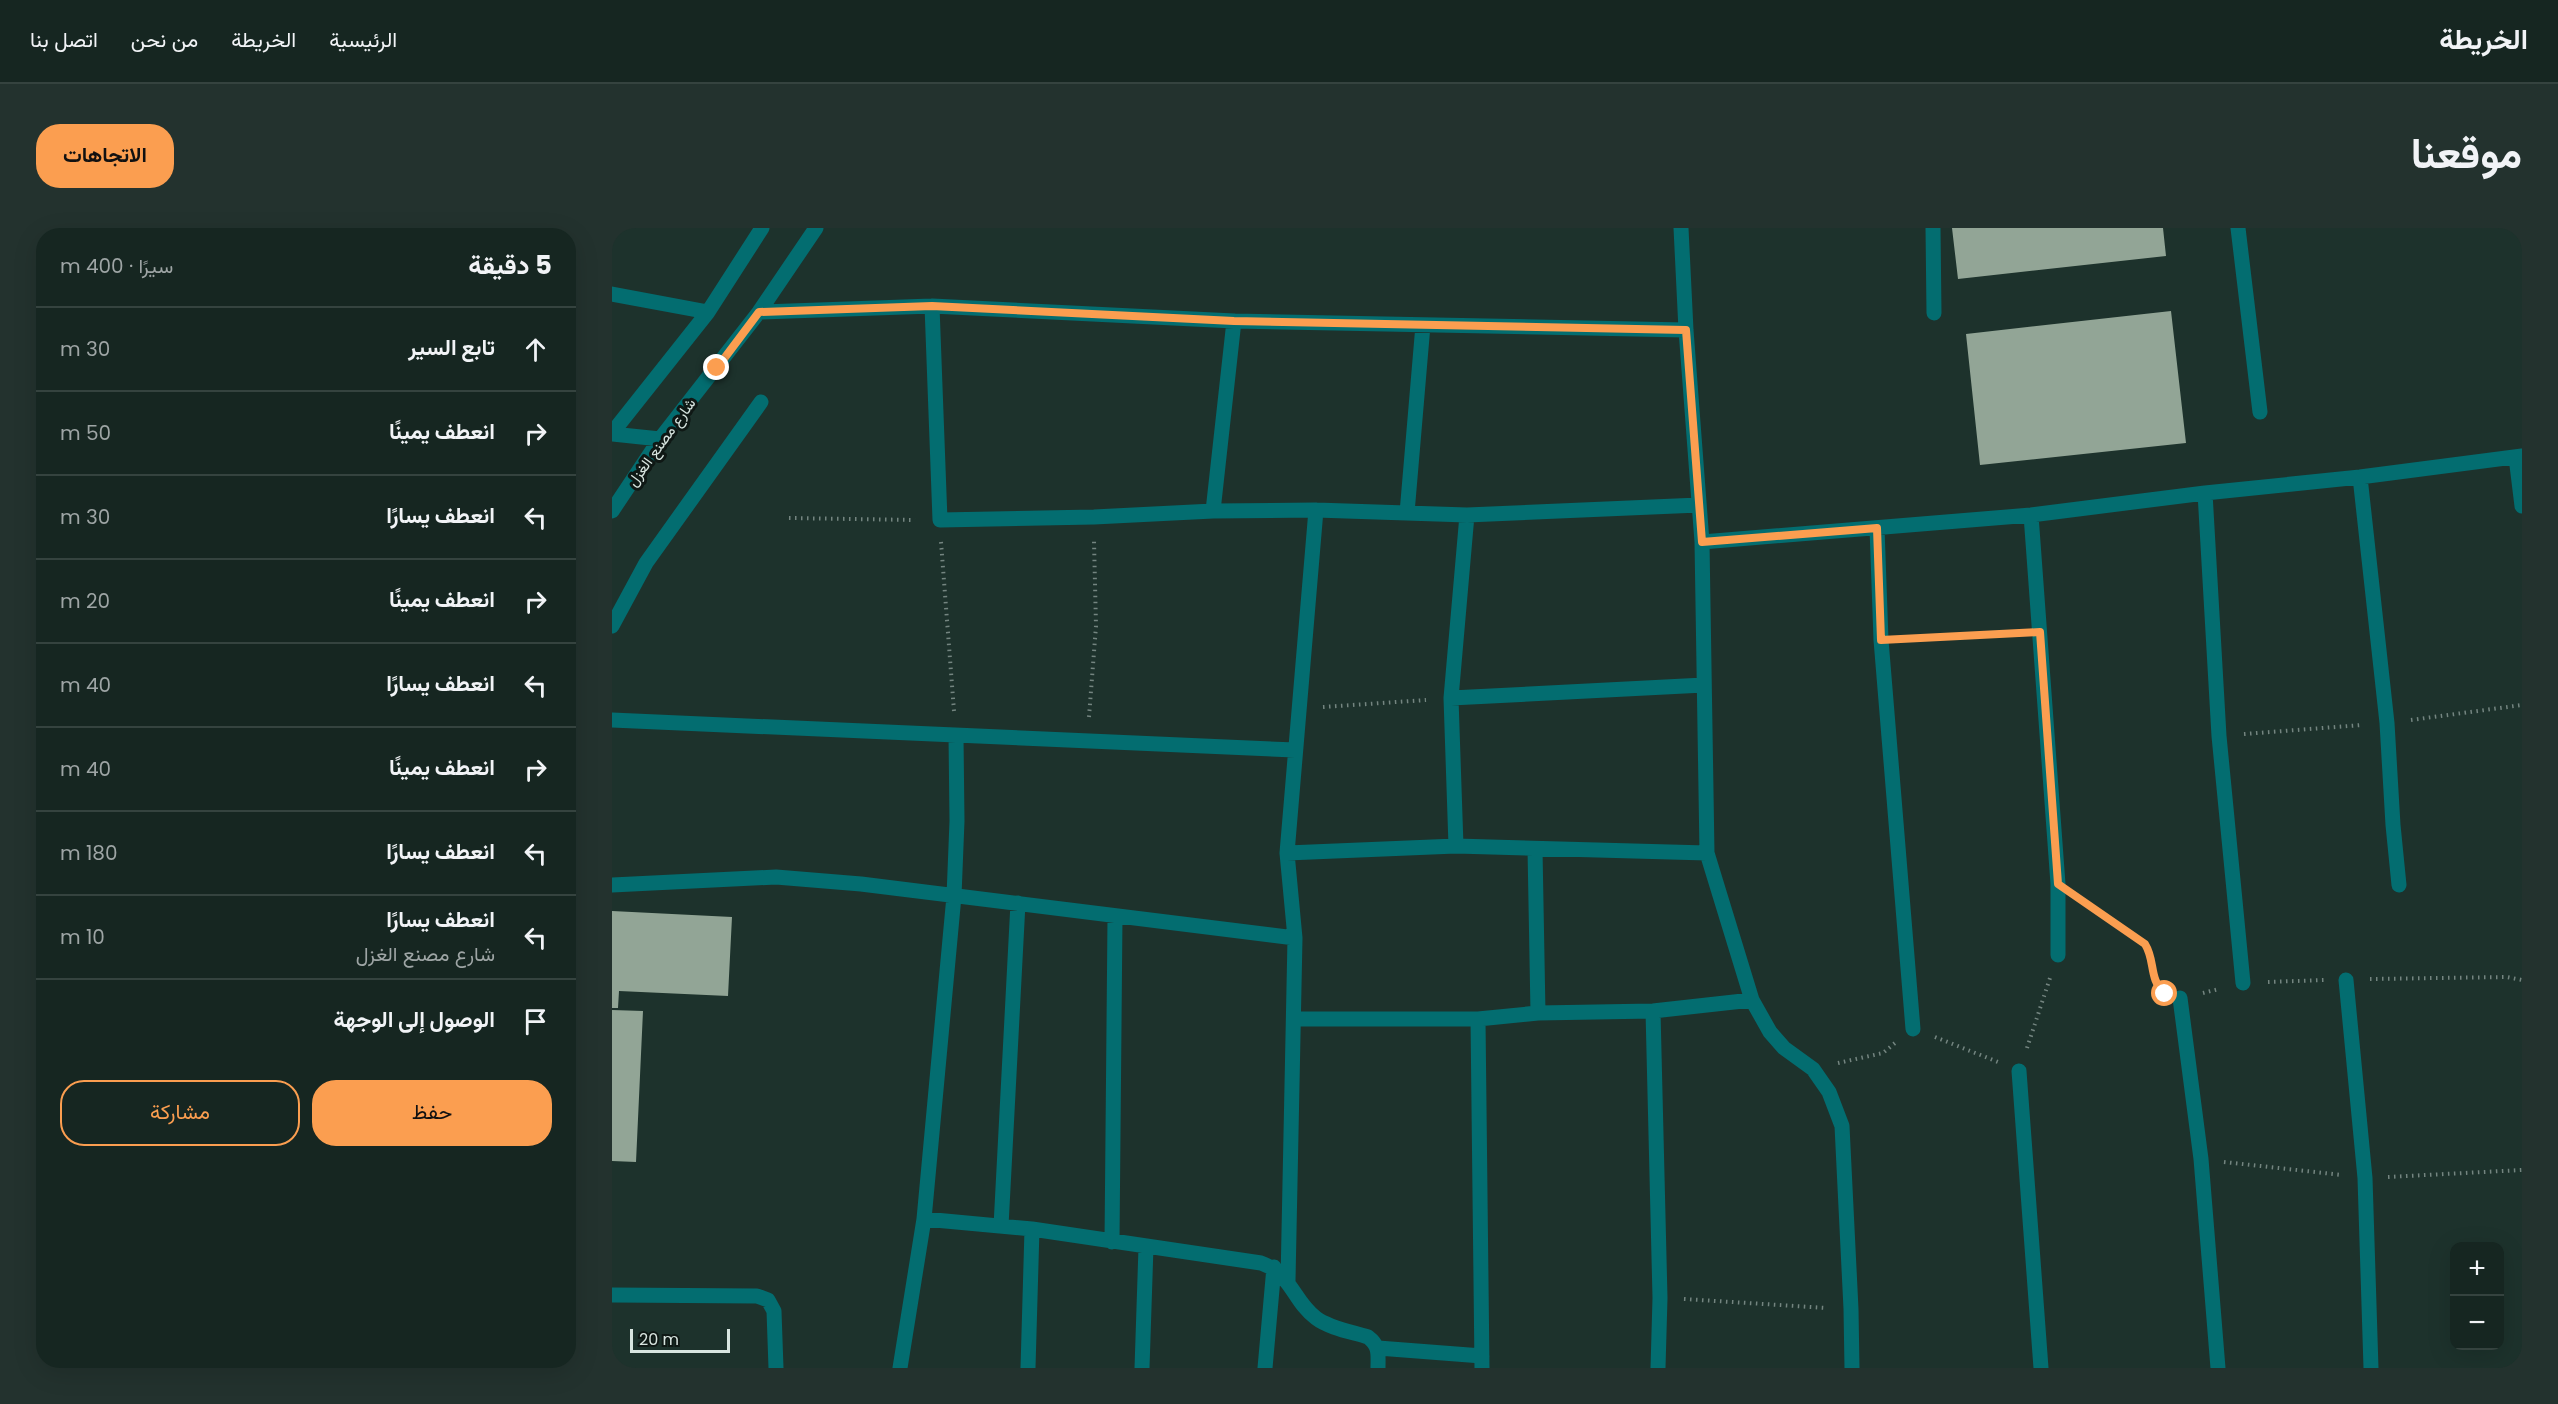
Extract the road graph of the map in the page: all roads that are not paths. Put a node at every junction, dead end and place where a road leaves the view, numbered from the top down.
1 (762, 228) edge
2 (816, 228) edge
3 (1681, 228) edge
4 (1933, 228) edge
5 (2238, 228) edge
6 (612, 294) edge
7 (932, 306) junction
8 (708, 312) junction
9 (759, 312) junction
10 (1934, 313) dead end
11 (1234, 321) junction
12 (1423, 325) junction
13 (1686, 330) junction
14 (760, 402) dead end
15 (2260, 412) dead end
16 (612, 433) edge
17 (660, 439) junction
18 (2519, 456) edge
19 (2360, 477) junction
20 (2205, 493) junction
21 (1699, 505) junction
22 (2522, 506) edge
23 (1316, 510) junction
24 (612, 511) edge
25 (1214, 511) junction
26 (1407, 513) junction
27 (1467, 515) junction
28 (2031, 515) junction
29 (1877, 528) junction
30 (1702, 542) junction
31 (612, 626) edge
32 (1704, 685) junction
33 (1451, 698) junction
34 (612, 720) edge
35 (956, 736) junction
36 (1295, 750) junction
37 (1456, 846) junction
38 (1535, 849) junction
39 (1287, 853) junction
40 (1707, 853) junction
41 (612, 885) edge
42 (2399, 885) dead end
43 (954, 896) junction
44 (1018, 903) junction
45 (1115, 916) junction
46 (1295, 938) junction
47 (2058, 955) road end
48 (2346, 980) road end
49 (2243, 983) road end
50 (2180, 998) road end
51 (1752, 1000) junction
52 (1653, 1011) junction
53 (1538, 1013) junction
54 (1294, 1018) junction
55 (1478, 1019) junction
56 (1913, 1029) road end
57 (2019, 1071) road end
58 (924, 1219) junction
59 (1001, 1226) junction
60 (1032, 1229) junction
61 (1112, 1242) junction
62 (1146, 1247) junction
63 (1274, 1268) junction
64 (1288, 1281) junction
65 (612, 1295) edge
66 (1378, 1348) junction
67 (1482, 1362) edge
68 (776, 1368) edge
69 (900, 1368) edge
70 (1028, 1368) edge
71 (1142, 1368) edge
72 (1264, 1368) edge
73 (1378, 1368) edge
74 (1658, 1368) edge
75 (1852, 1368) edge
76 (2041, 1368) edge
77 (2218, 1368) edge
78 (2371, 1368) edge

1 - 8 street
2 - 9 street, شارع مصنع الغزل
3 - 13 street
4 - 10 street
5 - 15 street
6 - 8 street
7 - 9 street
7 - 11 street
7 - 25 street
8 - 16 street
9 - 17 street, شارع مصنع الغزل
11 - 12 street
11 - 25 street
12 - 13 street
12 - 26 street
13 - 21 street
14 - 31 street
16 - 17 street
17 - 24 street, شارع مصنع الغزل
18 - 19 street
18 - 22 street
19 - 20 street
19 - 42 street
20 - 28 street
20 - 49 street
21 - 27 street
21 - 30 street
23 - 25 street
23 - 26 street
23 - 36 street
26 - 27 street
27 - 33 street
28 - 29 street
28 - 47 street
29 - 30 street
29 - 56 street
30 - 32 street
32 - 33 street
32 - 40 street
33 - 37 street
34 - 35 street
35 - 36 street
35 - 43 street
36 - 39 street
37 - 38 street
37 - 39 street
38 - 40 street
38 - 53 street
39 - 46 street
40 - 51 street
41 - 43 street
43 - 44 street
43 - 58 street
44 - 45 street
44 - 59 street
45 - 46 street
45 - 61 street
46 - 54 street
48 - 78 street
50 - 77 street
51 - 52 street
51 - 75 street
52 - 53 street
52 - 74 street
53 - 55 street
54 - 55 street
54 - 64 street
55 - 67 street
57 - 76 street
58 - 59 street
58 - 69 street
59 - 60 street
60 - 61 street
60 - 70 street
61 - 62 street
62 - 63 street
62 - 71 street
63 - 64 street
63 - 72 street
64 - 66 street
65 - 68 street
66 - 67 street
66 - 73 street

